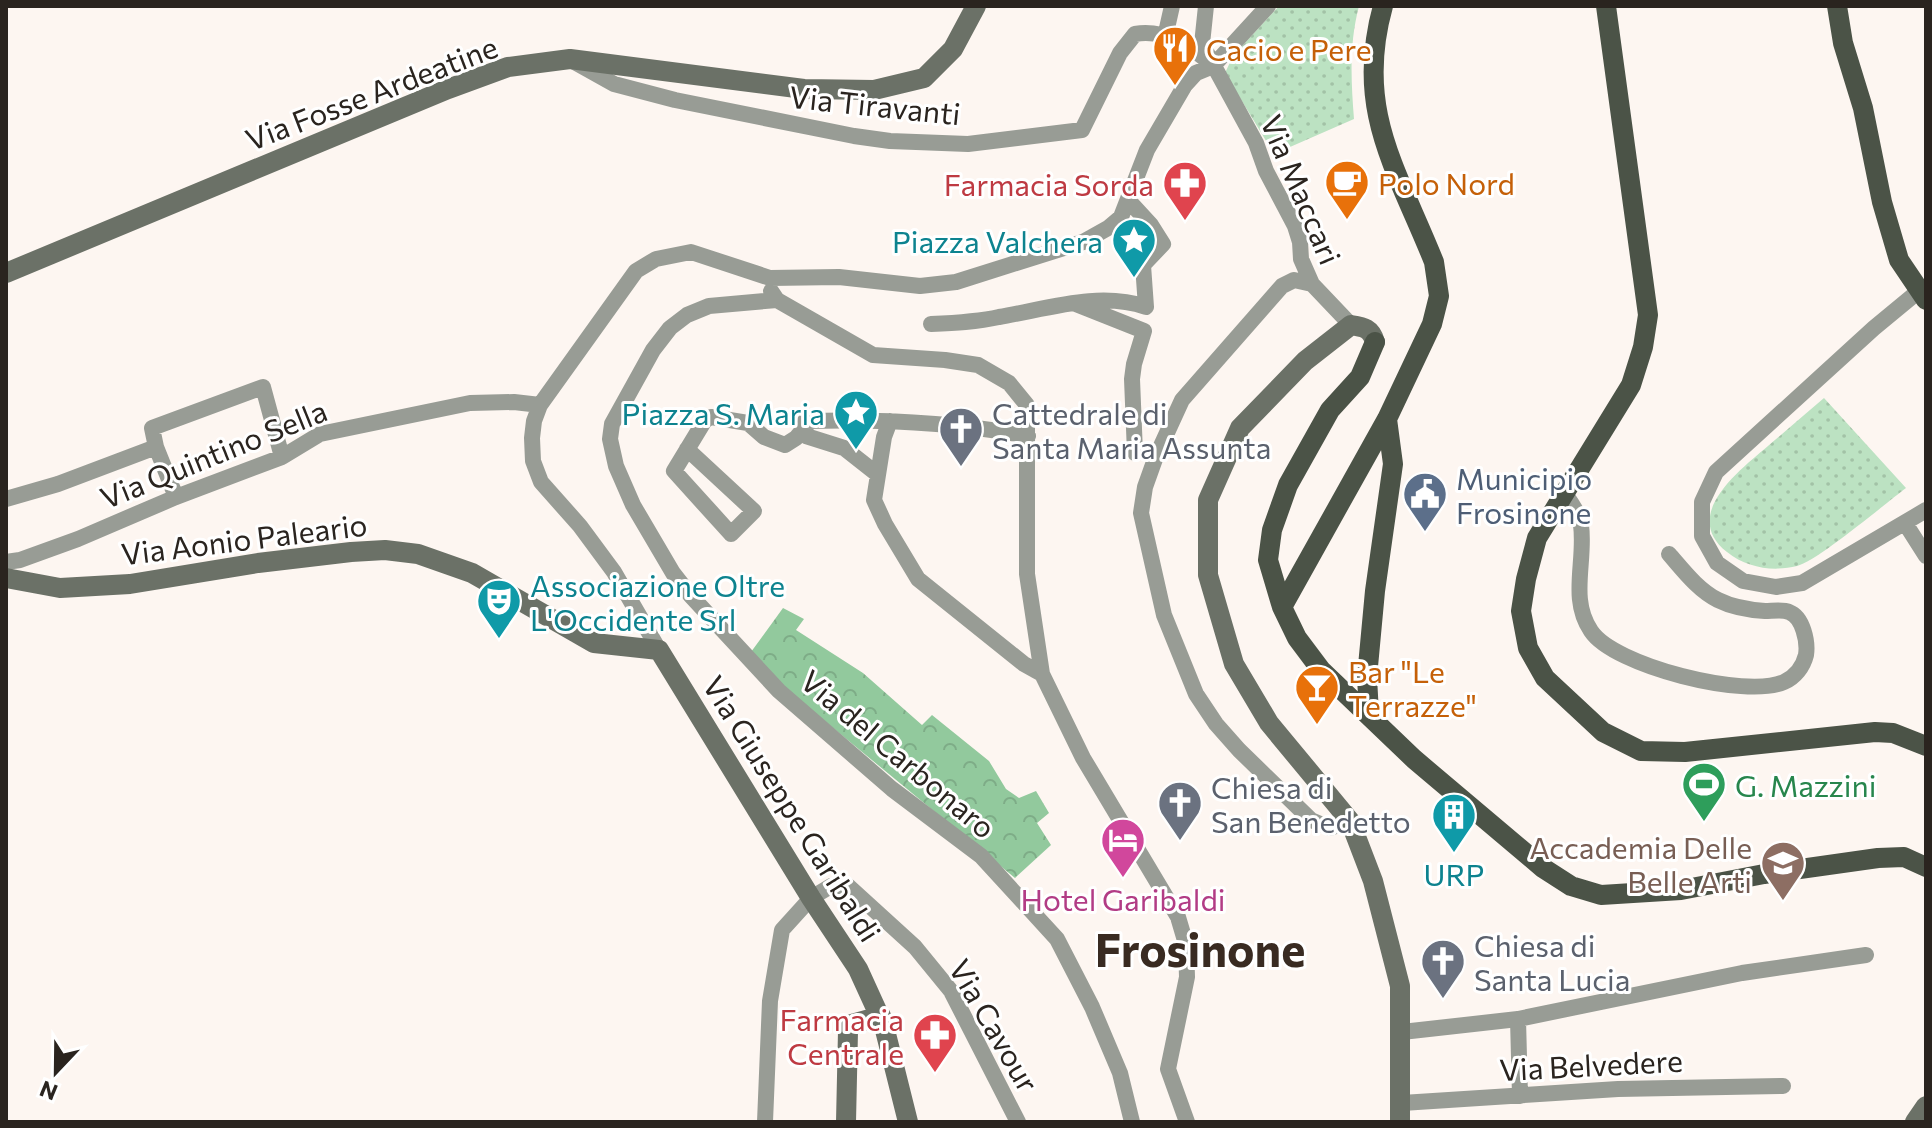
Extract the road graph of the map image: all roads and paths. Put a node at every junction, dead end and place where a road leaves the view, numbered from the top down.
1 (976, 6) edge
2 (1172, 6) edge
3 (1206, 6) edge
4 (1268, 6) edge
5 (1383, 6) edge
6 (1606, 6) edge
7 (1837, 6) edge
8 (1165, 37) junction
9 (570, 59) junction
10 (1213, 66) junction
11 (1128, 200) junction
12 (6, 273) edge
13 (770, 278) junction
14 (1312, 284) junction
15 (1923, 295) edge
16 (777, 300) junction
17 (1076, 304) junction
18 (931, 324) dead end
19 (1351, 325) junction
20 (540, 405) junction
21 (1387, 419) junction
22 (890, 421) junction
23 (805, 427) junction
24 (1028, 436) junction
25 (156, 447) junction
26 (687, 449) junction
27 (1135, 453) dead end
28 (282, 457) junction
29 (877, 474) junction
30 (1564, 493) junction
31 (176, 497) junction
32 (6, 499) edge
33 (1926, 510) edge
34 (1905, 523) junction
35 (1669, 554) dead end
36 (1926, 556) edge
37 (6, 562) edge
38 (6, 578) edge
39 (1282, 607) junction
40 (659, 650) junction
41 (1042, 674) junction
42 (1369, 714) junction
43 (1926, 746) edge
44 (1350, 821) junction
45 (1926, 867) edge
46 (811, 898) junction
47 (1866, 955) dead end
48 (881, 1016) junction
49 (1518, 1019) junction
50 (1402, 1032) junction
51 (1783, 1086) dead end
52 (1520, 1096) junction
53 (1926, 1106) edge
54 (1401, 1112) edge
55 (765, 1122) edge
56 (846, 1122) edge
57 (908, 1122) edge
58 (1018, 1122) edge
59 (1132, 1122) edge
60 (1187, 1122) edge
61 (1915, 1122) edge

1 - 9 main road, Via Fosse Ardeatine
2 - 8 street
3 - 10 street
4 - 10 street, Via Giuseppe Garibaldi
5 - 21 main road
6 - 30 main road
7 - 15 main road
8 - 9 street, Via Tiravanti
8 - 10 street
9 - 12 main road, Via Fosse Ardeatine
10 - 11 street, Via Giuseppe Garibaldi
10 - 14 street, Via Maccari
11 - 13 street, Via Giuseppe Garibaldi
11 - 17 street
13 - 16 street
13 - 20 street, Via Giuseppe Garibaldi
14 - 19 street, Via Maccari
14 - 44 street
15 - 34 street
16 - 24 street
16 - 59 street, Via del Carbonaro
17 - 18 street
17 - 27 street
19 - 39 main road
19 - 44 main road
20 - 28 street, Via Quintino Sella
20 - 40 street, Via Giuseppe Garibaldi
21 - 39 main road
21 - 42 main road
22 - 23 street
22 - 24 street
22 - 29 street
23 - 26 street
23 - 29 street
24 - 41 street
25 - 28 street
25 - 31 street
25 - 32 street
26 - 26 street
28 - 31 street, Via Quintino Sella
29 - 41 street
30 - 35 street
30 - 43 main road
31 - 37 street, Via Quintino Sella
33 - 34 street
34 - 36 street
38 - 40 main road, Via Aonio Paleario
39 - 42 main road
40 - 46 main road, Via Giuseppe Garibaldi
41 - 60 street
42 - 45 main road
44 - 50 main road
46 - 48 main road, Via Giuseppe Garibaldi
46 - 55 street
46 - 58 street, Via Cavour
47 - 49 street
48 - 56 main road
48 - 57 main road, Via Giuseppe Garibaldi
49 - 50 street
49 - 52 street
50 - 54 main road
51 - 52 street, Via Belvedere
52 - 54 street, Via Belvedere
53 - 61 main road

